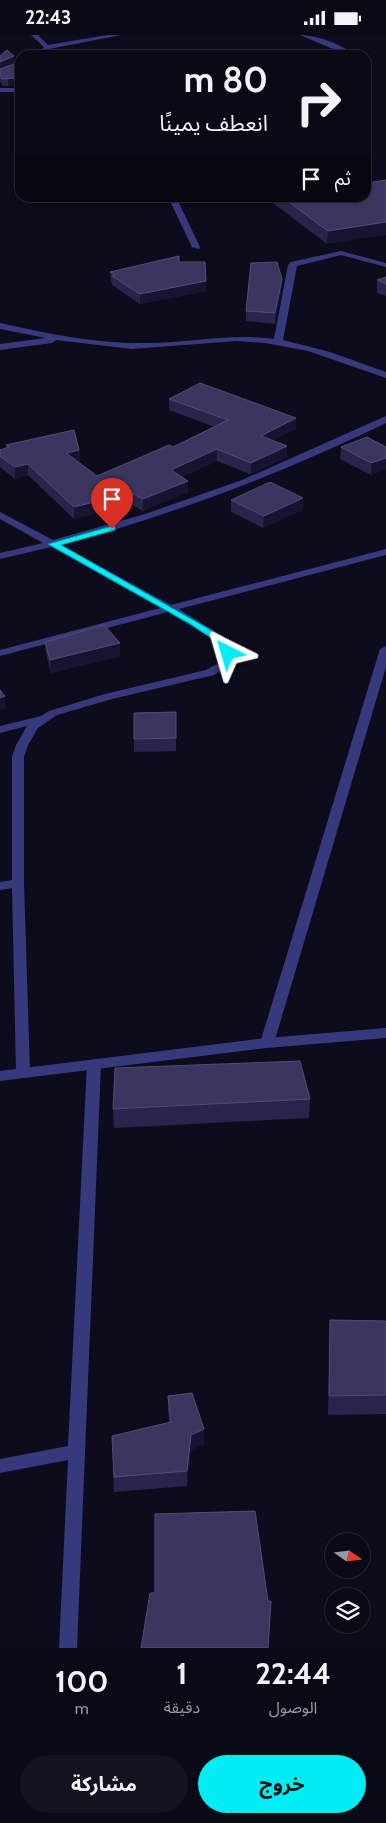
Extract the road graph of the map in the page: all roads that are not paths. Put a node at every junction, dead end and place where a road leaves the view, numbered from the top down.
1 (34, 35) edge
2 (118, 35) edge
3 (303, 35) edge
4 (47, 47) junction
5 (45, 50) edge
6 (339, 50) edge
7 (0, 90) edge
8 (15, 90) edge
9 (174, 202) edge
10 (196, 247) dead end
11 (386, 265) edge
12 (0, 326) edge
13 (62, 339) junction
14 (278, 342) junction
15 (0, 347) edge
16 (386, 375) edge
17 (386, 419) edge
18 (0, 515) edge
19 (53, 544) junction
20 (386, 552) edge
21 (0, 556) edge
22 (170, 609) junction
23 (386, 649) edge
24 (0, 653) edge
25 (42, 719) junction
26 (0, 729) edge
27 (18, 883) junction
28 (0, 887) edge
29 (386, 1033) edge
30 (267, 1043) junction
31 (94, 1064) junction
32 (23, 1072) junction
33 (0, 1076) edge
34 (75, 1452) junction
35 (0, 1465) edge
36 (68, 1648) edge

1 - 4 street
2 - 4 street
3 - 6 street
4 - 5 street
7 - 8 street
9 - 10 street
11 - 14 street
12 - 13 street
13 - 14 street
13 - 15 street
14 - 16 street
17 - 19 street
18 - 19 street
19 - 21 street
19 - 22 street
20 - 22 street
22 - 24 street
22 - 25 street
23 - 30 street
25 - 26 street
25 - 27 street
27 - 28 street
27 - 32 street
29 - 30 street
30 - 31 street
31 - 32 street
31 - 34 street
32 - 33 street
34 - 35 street
34 - 36 street

